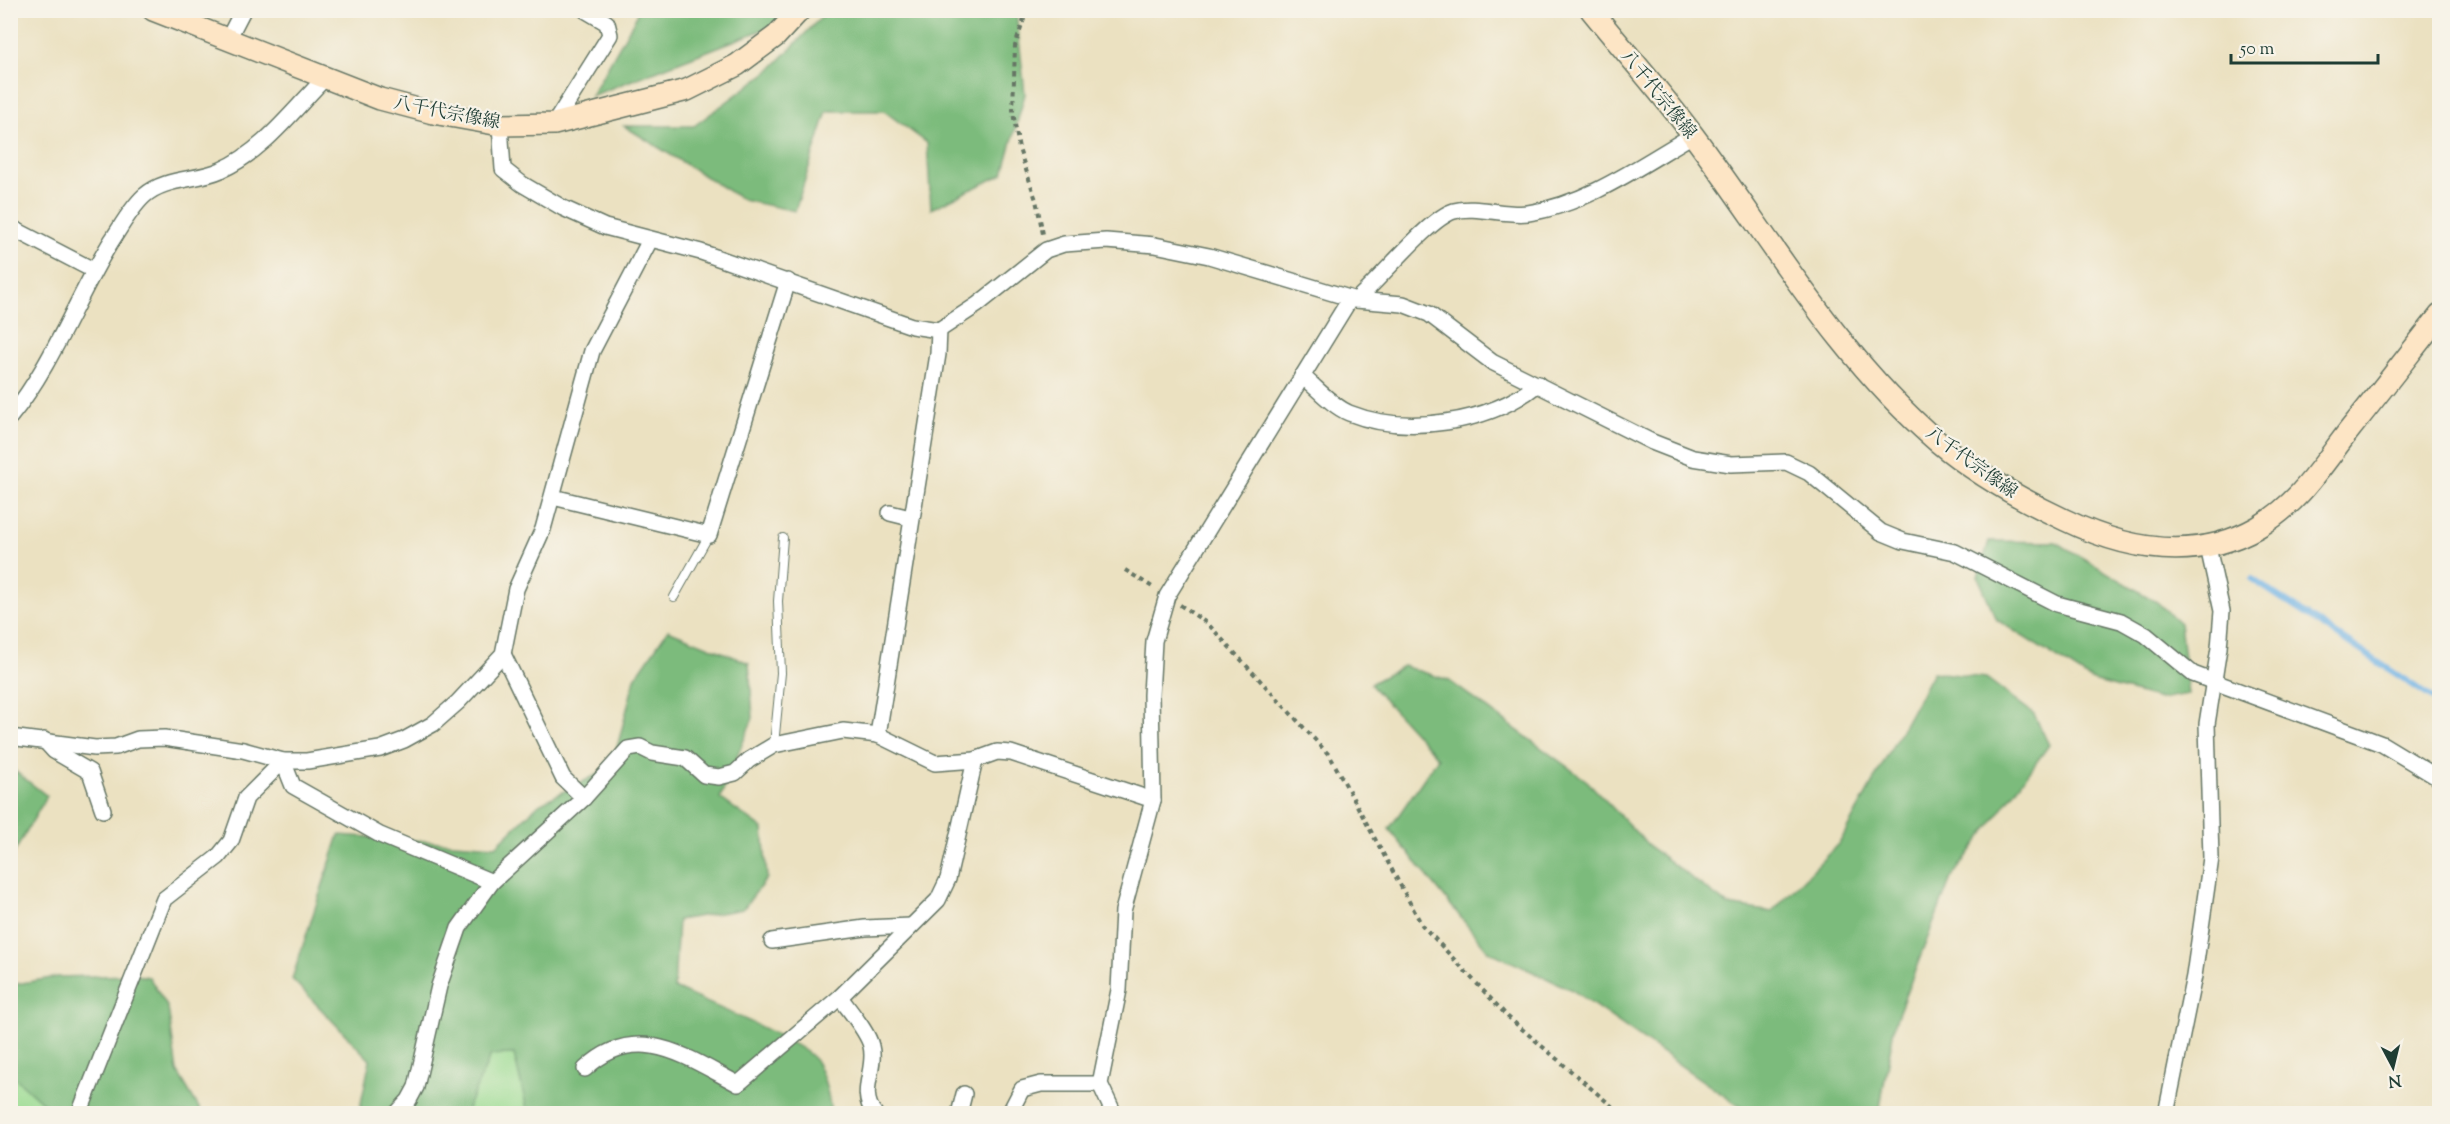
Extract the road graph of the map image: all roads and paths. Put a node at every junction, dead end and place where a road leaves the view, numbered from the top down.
1 (153, 10) edge
2 (243, 10) edge
3 (585, 10) edge
4 (800, 10) edge
5 (1027, 10) edge
6 (1591, 10) edge
7 (228, 39) junction
8 (326, 77) junction
9 (554, 124) junction
10 (500, 125) junction
11 (1693, 135) junction
12 (10, 227) edge
13 (650, 240) junction
14 (1046, 250) junction
15 (93, 270) junction
16 (788, 281) junction
17 (1353, 299) junction
18 (2439, 315) edge
19 (939, 330) junction
20 (1302, 376) junction
21 (1538, 384) junction
22 (10, 417) edge
23 (553, 497) junction
24 (890, 513) dead end
25 (910, 518) junction
26 (710, 535) junction
27 (783, 538) dead end
28 (2208, 547) junction
29 (1125, 570) dead end
30 (1167, 596) junction
31 (674, 597) dead end
32 (503, 654) junction
33 (2213, 681) junction
34 (878, 735) junction
35 (10, 736) edge
36 (44, 740) junction
37 (774, 745) junction
38 (975, 760) junction
39 (283, 761) junction
40 (2439, 779) edge
41 (584, 798) junction
42 (1153, 800) junction
43 (103, 810) dead end
44 (492, 882) junction
45 (911, 927) junction
46 (772, 940) dead end
47 (840, 997) junction
48 (585, 1069) dead end
49 (1100, 1084) junction
50 (964, 1094) dead end
51 (79, 1113) edge
52 (396, 1113) edge
53 (875, 1113) edge
54 (959, 1113) edge
55 (1009, 1113) edge
56 (1114, 1113) edge
57 (1621, 1113) edge
58 (2166, 1113) edge

1 - 7 main road, 八千代宗像線
2 - 7 street
3 - 9 street
4 - 9 main road, 八千代宗像線
5 - 14 path
6 - 11 main road, 八千代宗像線
7 - 8 main road, 八千代宗像線
8 - 10 main road, 八千代宗像線
8 - 15 street
9 - 10 main road, 八千代宗像線
10 - 13 street
11 - 17 street
11 - 28 main road, 八千代宗像線
12 - 15 street
13 - 16 street
13 - 23 street
14 - 17 street
14 - 19 street
15 - 22 street
16 - 19 street
16 - 26 street
17 - 20 street
17 - 21 street
18 - 28 main road, 八千代宗像線
19 - 25 street
20 - 21 street
20 - 30 street
21 - 33 street
23 - 26 street
23 - 32 street
24 - 25 street
25 - 34 street
26 - 31 lane
27 - 37 lane
28 - 33 street
29 - 30 path
30 - 42 street
30 - 57 path
32 - 39 street
32 - 41 street
33 - 40 street
33 - 58 street
34 - 37 street
34 - 38 street
35 - 36 street
36 - 39 street
36 - 43 street
37 - 41 street
38 - 42 street
38 - 45 street
39 - 44 street
39 - 51 street
41 - 44 street
42 - 49 street
44 - 52 street
45 - 46 street
45 - 47 street
47 - 48 street
47 - 53 street
49 - 55 street
49 - 56 street
50 - 54 street

